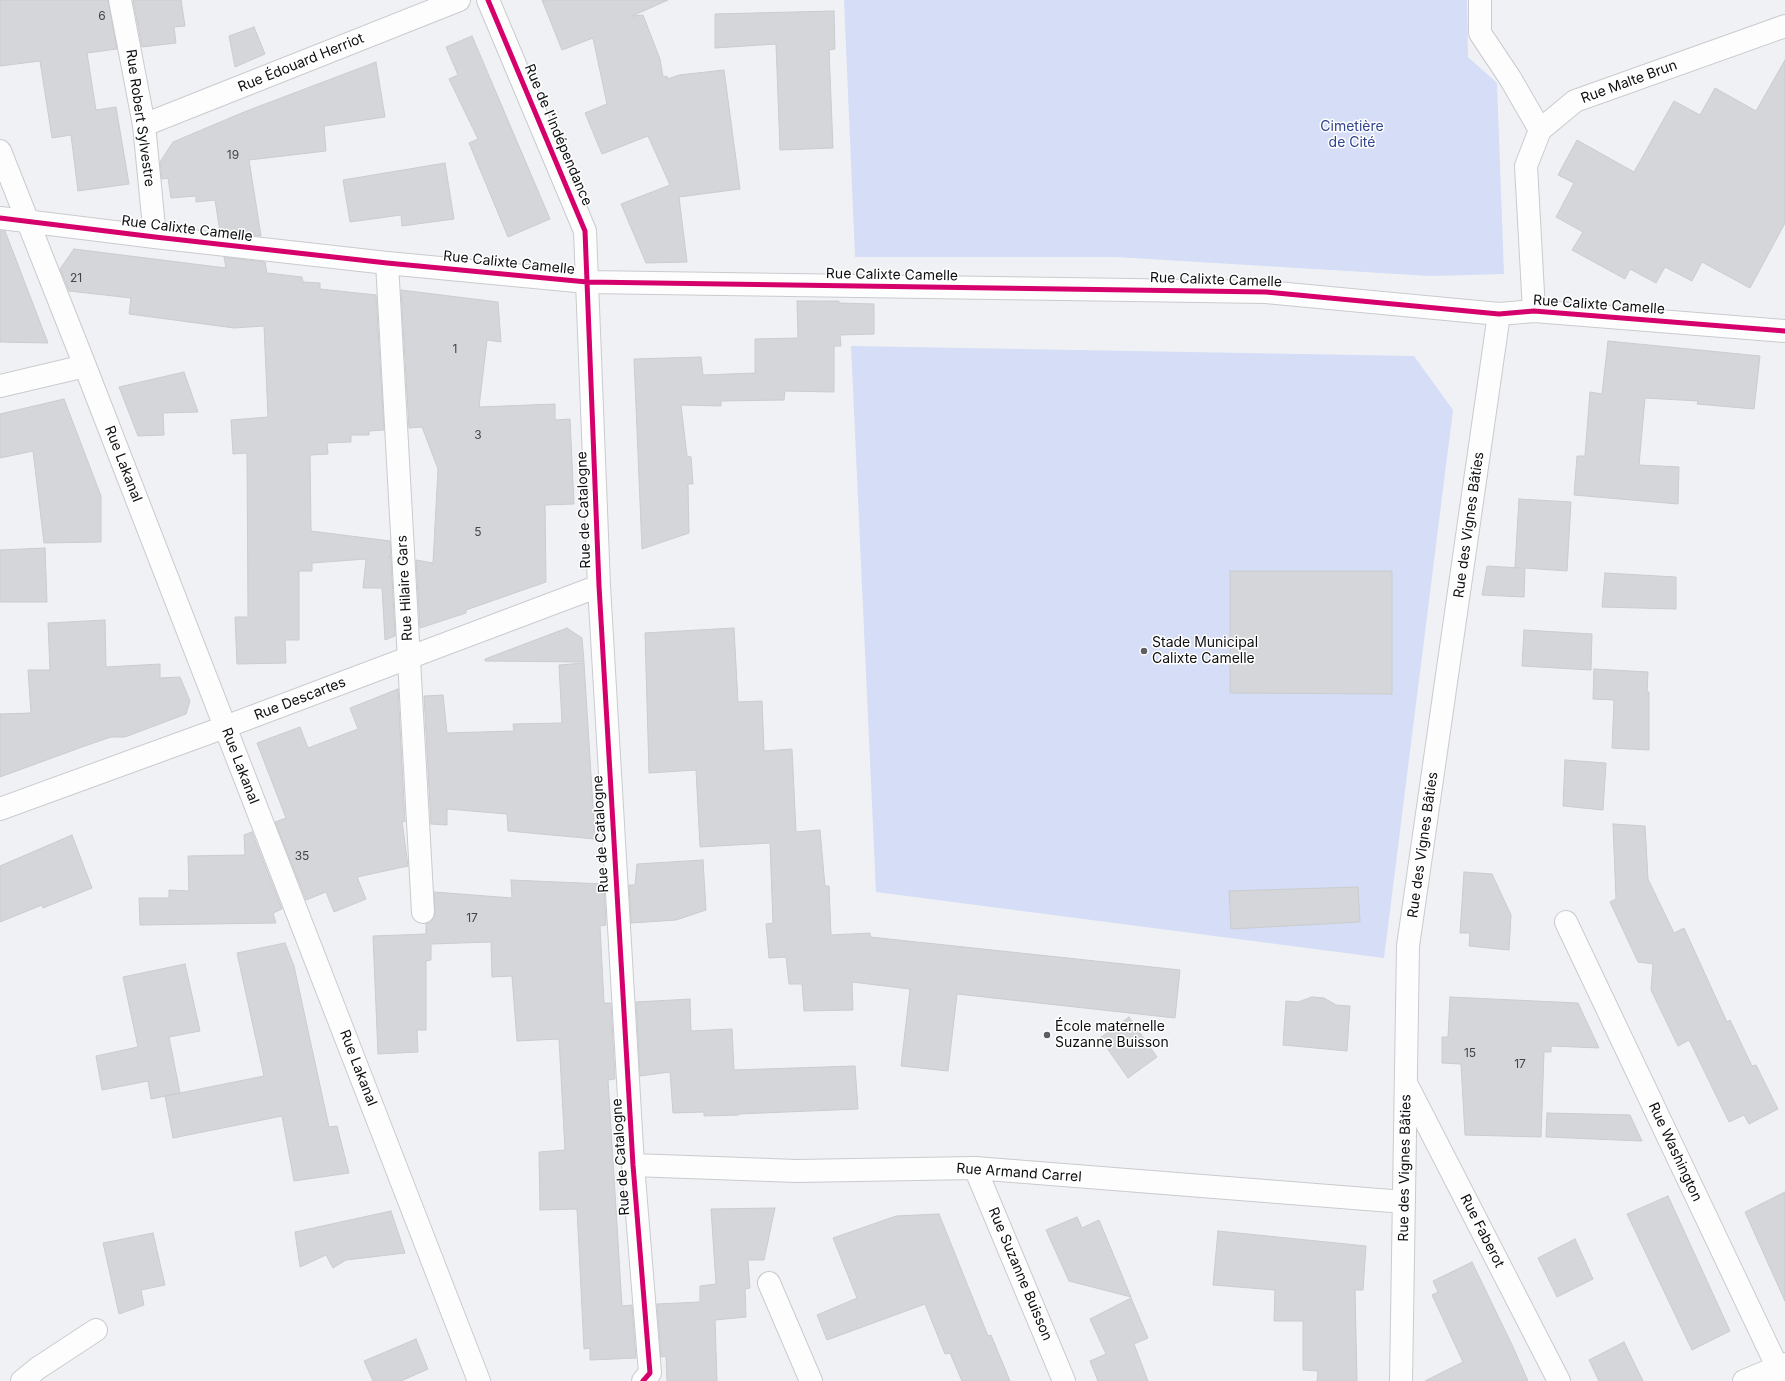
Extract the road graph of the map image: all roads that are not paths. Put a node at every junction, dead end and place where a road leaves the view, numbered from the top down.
1 (120, 0) edge
2 (459, 0) edge
3 (488, 0) edge
4 (1480, 0) edge
5 (1785, 26) edge
6 (144, 125) junction
7 (1540, 130) junction
8 (0, 151) edge
9 (0, 218) edge
10 (28, 222) junction
11 (155, 237) junction
12 (387, 263) junction
13 (587, 282) junction
14 (1534, 311) junction
15 (1499, 314) junction
16 (1785, 331) edge
17 (86, 366) junction
18 (0, 386) edge
19 (599, 586) junction
20 (410, 657) junction
21 (225, 727) junction
22 (0, 809) edge
23 (423, 912) dead end
24 (1566, 922) dead end
25 (1406, 1081) junction
26 (633, 1165) junction
27 (975, 1168) junction
28 (1404, 1202) junction
29 (769, 1283) dead end
30 (96, 1330) dead end
31 (1782, 1371) edge
32 (22, 1381) edge
33 (479, 1381) edge
34 (644, 1381) edge
35 (811, 1381) edge
36 (1064, 1381) edge
37 (1401, 1381) edge
38 (1559, 1381) edge
39 (1744, 1381) edge

1 - 6 street, Rue Robert Sylvestre
2 - 6 street, Rue Édouard Herriot
3 - 13 street, Rue de l'Indépendance
4 - 7 street
5 - 7 street, Rue Malte Brun
6 - 11 street, Rue Robert Sylvestre
7 - 14 street, Rue Malte Brun
8 - 10 street, Rue Lakanal
9 - 10 street, Rue Calixte Camelle
10 - 11 street, Rue Calixte Camelle
10 - 17 street, Rue Lakanal
11 - 12 street, Rue Calixte Camelle
12 - 13 street, Rue Calixte Camelle
12 - 20 street, Rue Hilaire Gars
13 - 15 street, Rue Calixte Camelle
13 - 19 street, Rue de Catalogne
14 - 15 street, Rue Calixte Camelle
14 - 16 street, Rue Calixte Camelle
15 - 25 street, Rue des Vignes Bâties
17 - 18 street
17 - 21 street, Rue Lakanal
19 - 20 street, Rue Descartes
19 - 26 street, Rue de Catalogne
20 - 21 street, Rue Descartes
20 - 23 street, Rue Hilaire Gars
21 - 22 street, Rue Descartes
21 - 33 street, Rue Lakanal
24 - 31 street, Rue Washington
25 - 28 street, Rue des Vignes Bâties
25 - 38 street, Rue Faberot
26 - 27 street, Rue Armand Carrel
26 - 34 street, Rue de Catalogne
27 - 28 street, Rue Armand Carrel
27 - 36 street, Rue Suzanne Buisson
28 - 37 street, Rue des Vignes Bâties
29 - 35 street
30 - 32 street
31 - 39 street

